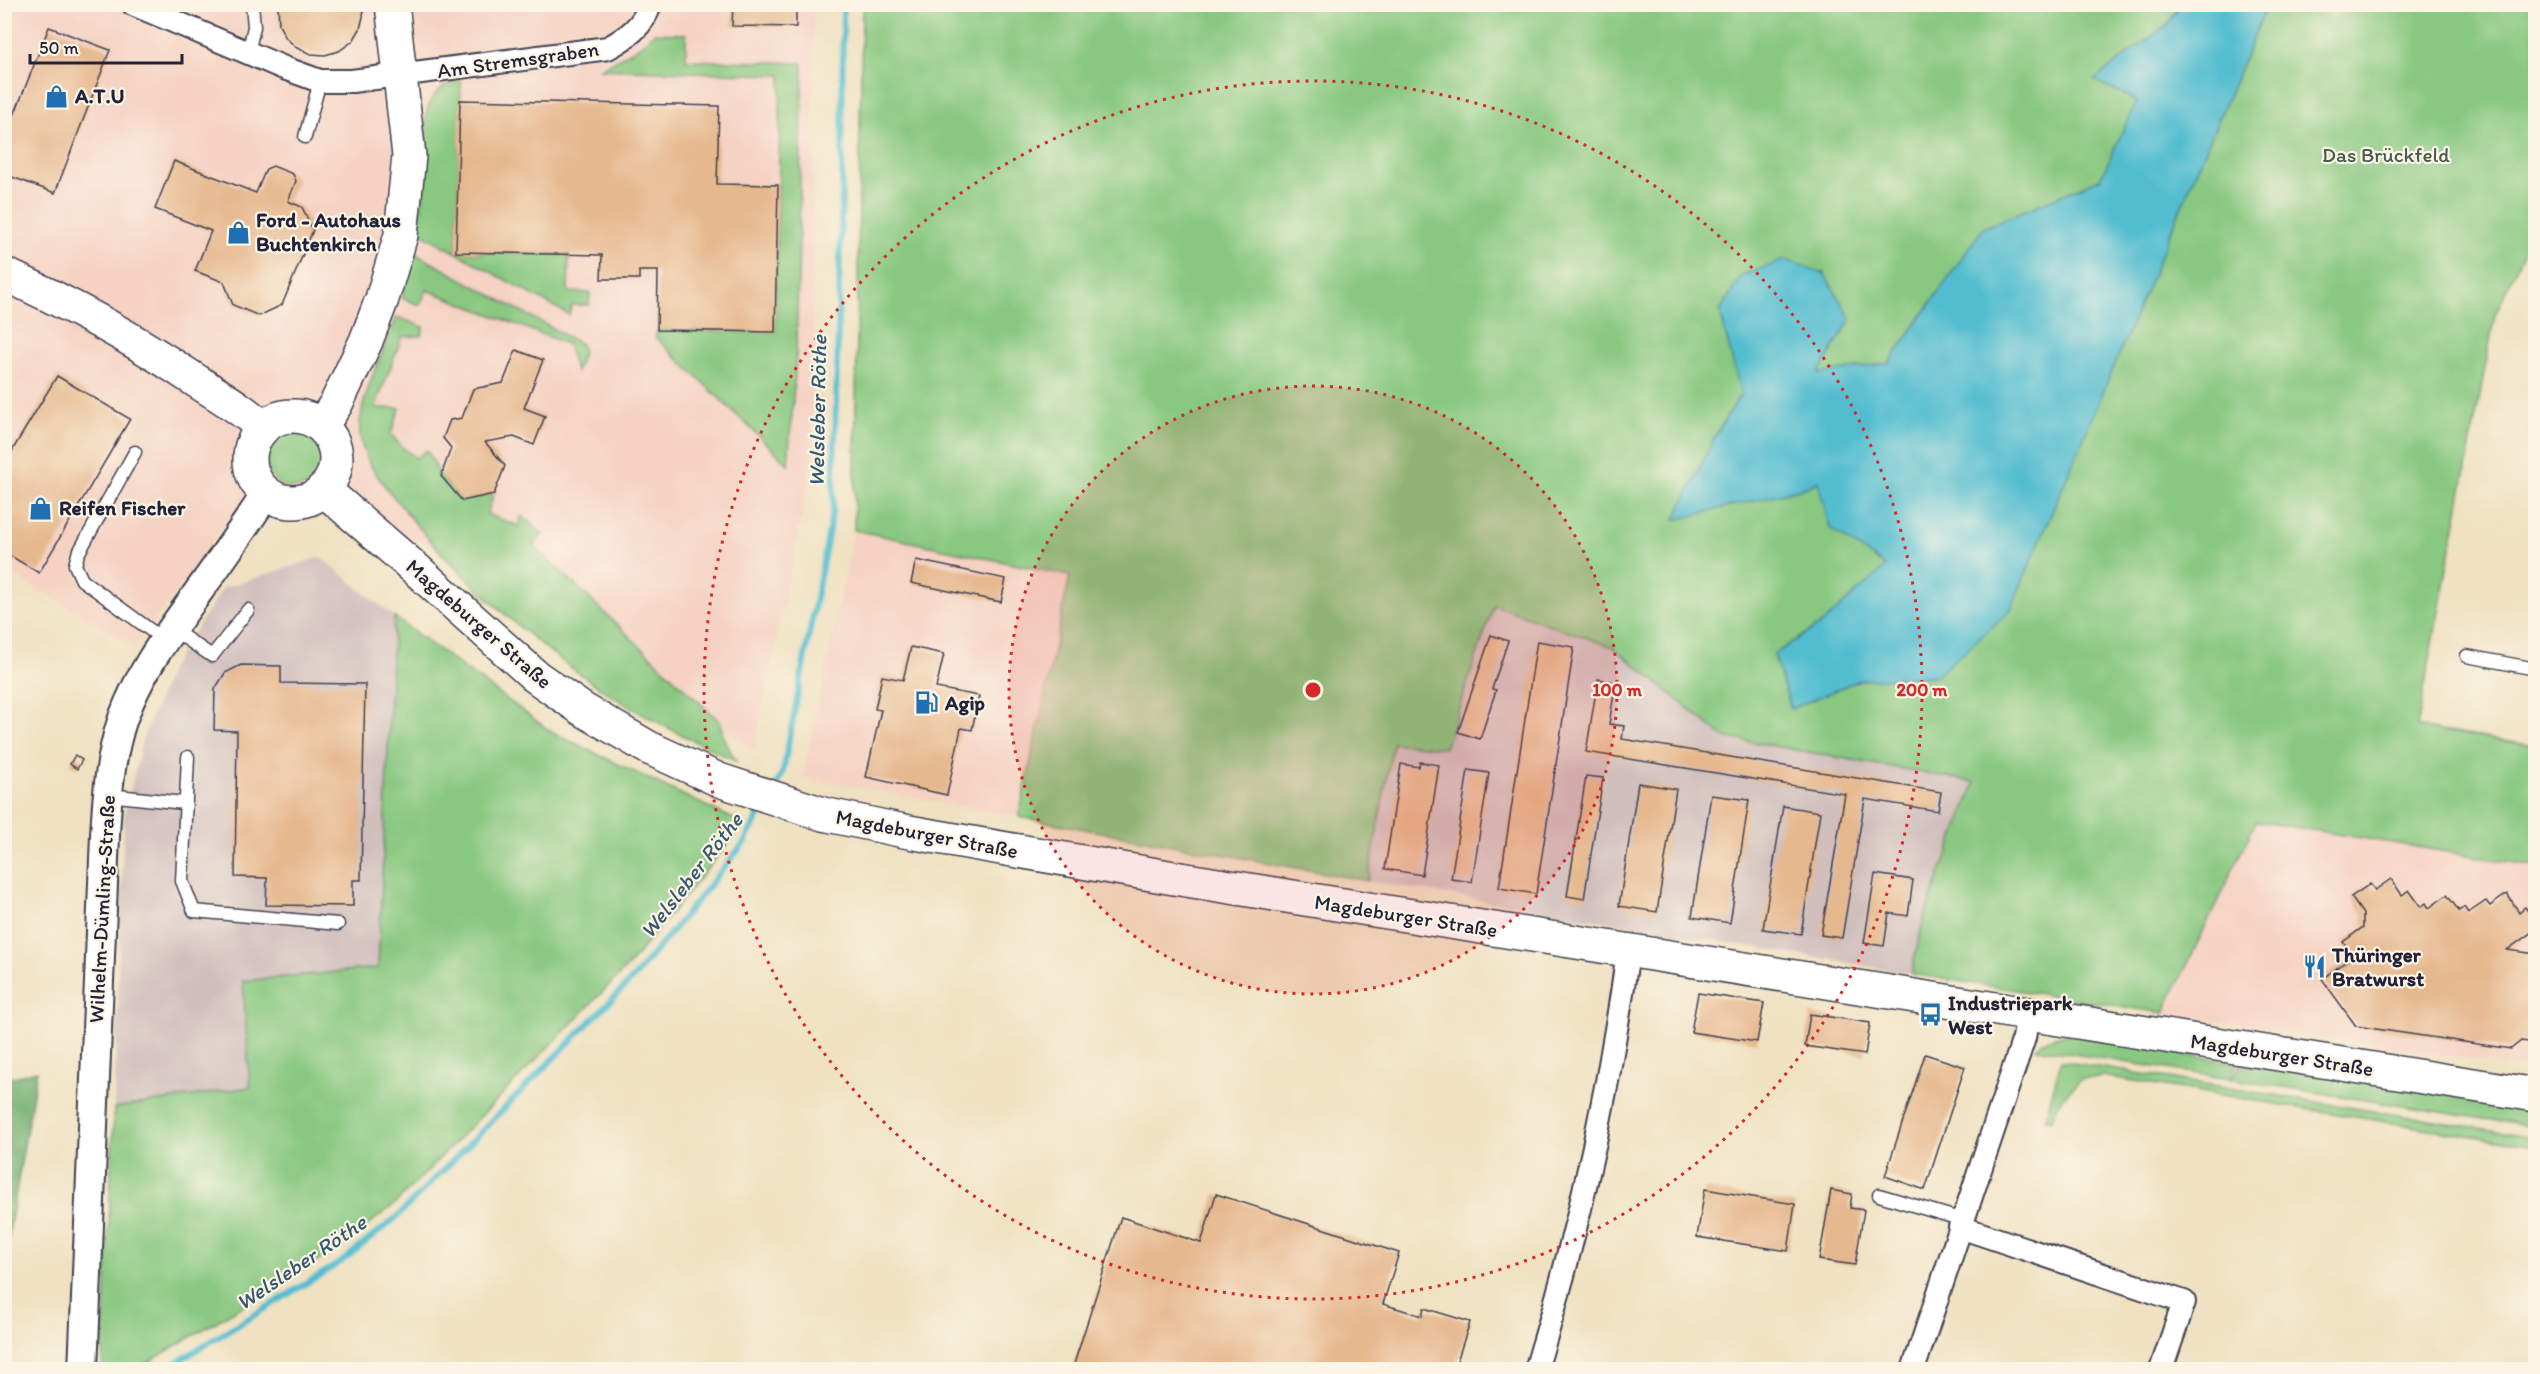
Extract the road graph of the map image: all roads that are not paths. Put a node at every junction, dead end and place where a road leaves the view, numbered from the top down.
1 (133, 4) edge
2 (252, 4) edge
3 (392, 4) edge
4 (650, 4) edge
5 (248, 53) junction
6 (401, 76) junction
7 (320, 81) junction
8 (305, 137) dead end
9 (4, 274) edge
10 (321, 426) junction
11 (263, 428) junction
12 (135, 452) dead end
13 (323, 489) junction
14 (267, 494) junction
15 (248, 610) dead end
16 (168, 634) junction
17 (2467, 656) dead end
18 (2535, 669) edge
19 (188, 757) dead end
20 (107, 795) junction
21 (184, 803) junction
22 (338, 924) dead end
23 (1628, 951) junction
24 (2028, 1014) junction
25 (2535, 1095) edge
26 (1879, 1195) dead end
27 (1961, 1224) junction
28 (83, 1370) edge
29 (1536, 1370) edge
30 (1913, 1370) edge
31 (2162, 1370) edge

1 - 5 street, Am Stremsgraben
2 - 5 lane
3 - 6 main road
4 - 6 street, Am Stremsgraben
5 - 7 street, Am Stremsgraben
6 - 7 street, Am Stremsgraben
6 - 10 main road
7 - 8 lane
9 - 11 main road
10 - 11 main road
10 - 13 main road
11 - 14 main road
12 - 16 lane
13 - 14 main road
13 - 23 main road, Magdeburger Straße
14 - 16 street, Wilhelm-Dümling-Straße
15 - 16 lane
16 - 20 street, Wilhelm-Dümling-Straße
17 - 18 lane
19 - 21 lane
20 - 21 lane
20 - 28 street, Wilhelm-Dümling-Straße
21 - 22 lane
23 - 24 main road, Magdeburger Straße
23 - 29 street
24 - 25 main road, Magdeburger Straße
24 - 27 street
26 - 27 lane
27 - 30 street
27 - 31 street

